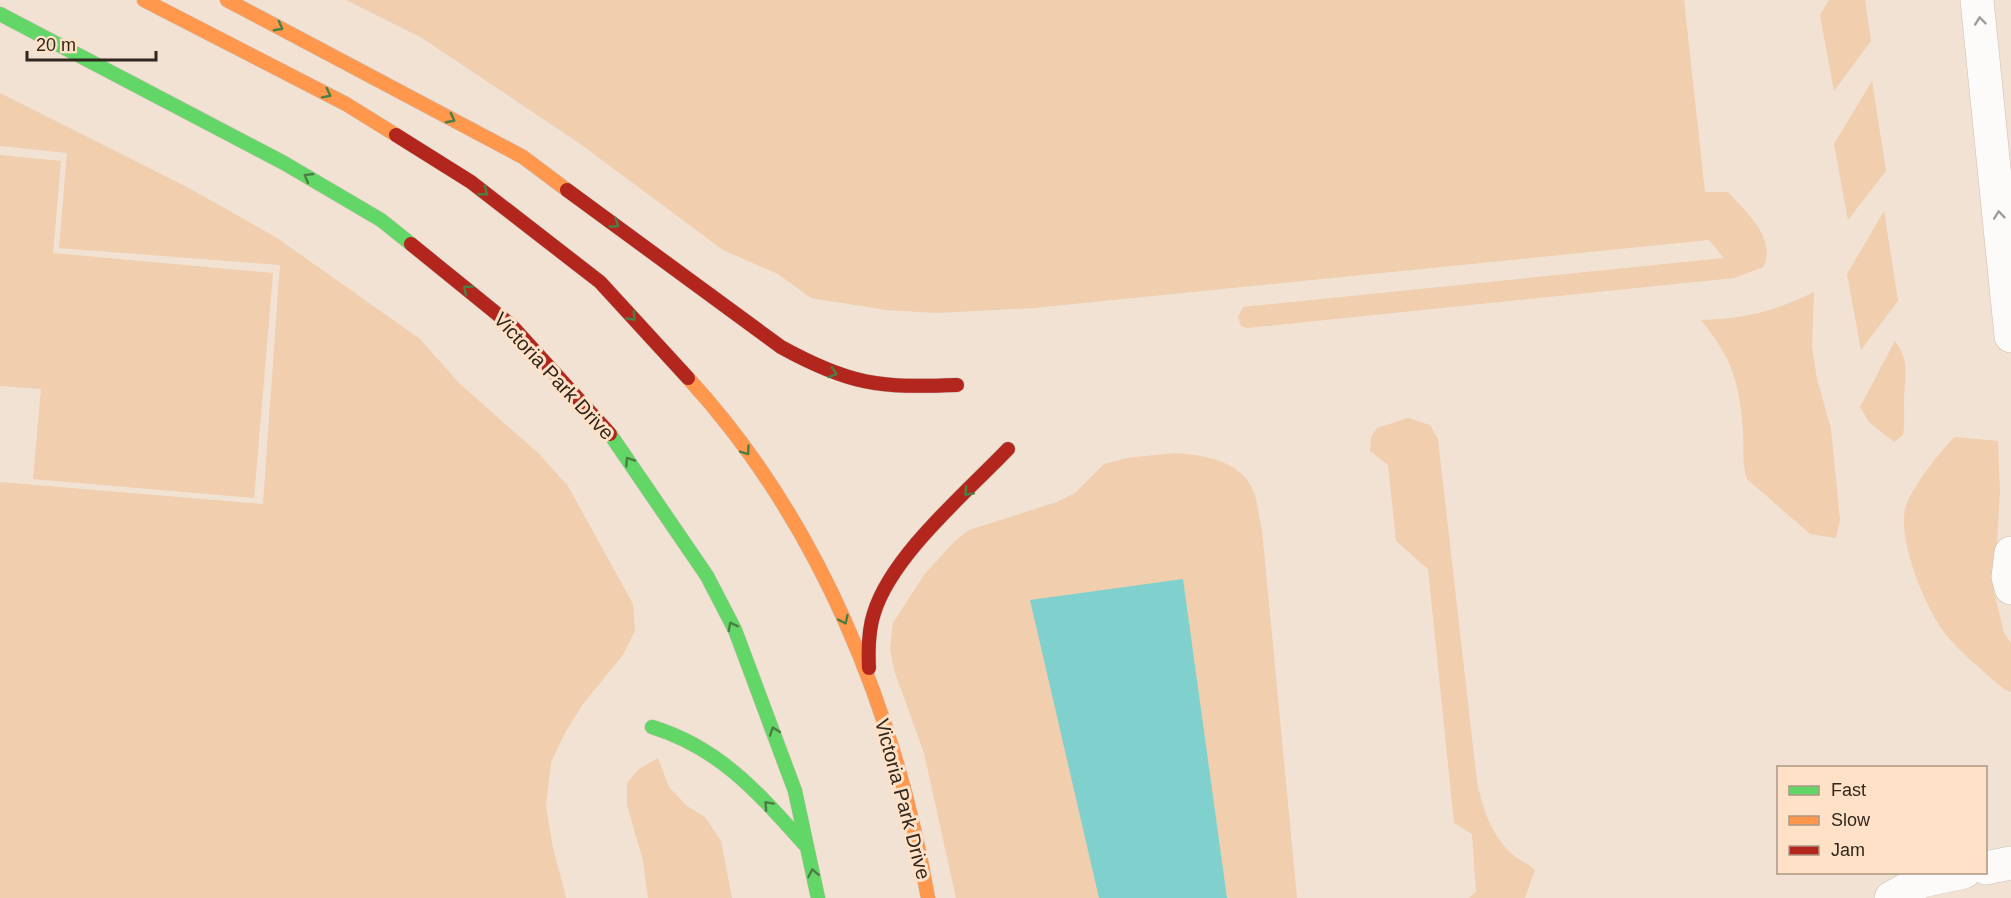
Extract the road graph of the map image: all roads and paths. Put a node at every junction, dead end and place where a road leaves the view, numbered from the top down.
1 (144, 0) edge
2 (227, 0) edge
3 (1977, 0) edge
4 (0, 14) edge
5 (2011, 336) edge
6 (957, 385) dead end
7 (1008, 449) dead end
8 (2011, 554) edge
9 (2011, 588) edge
10 (869, 680) junction
11 (652, 727) dead end
12 (808, 848) junction
13 (2011, 863) edge
14 (1987, 868) edge
15 (1959, 874) edge
16 (818, 898) edge
17 (928, 898) edge
18 (1891, 898) edge

1 -> 10 street, Victoria Park Drive
2 -> 6 street
5 -> 3 street
12 -> 4 street, Victoria Park Drive
7 -> 10 street
8 - 9 street
10 - 17 street, Victoria Park Drive
12 -> 11 street
16 -> 12 street, Victoria Park Drive
13 - 14 street
15 - 18 street

